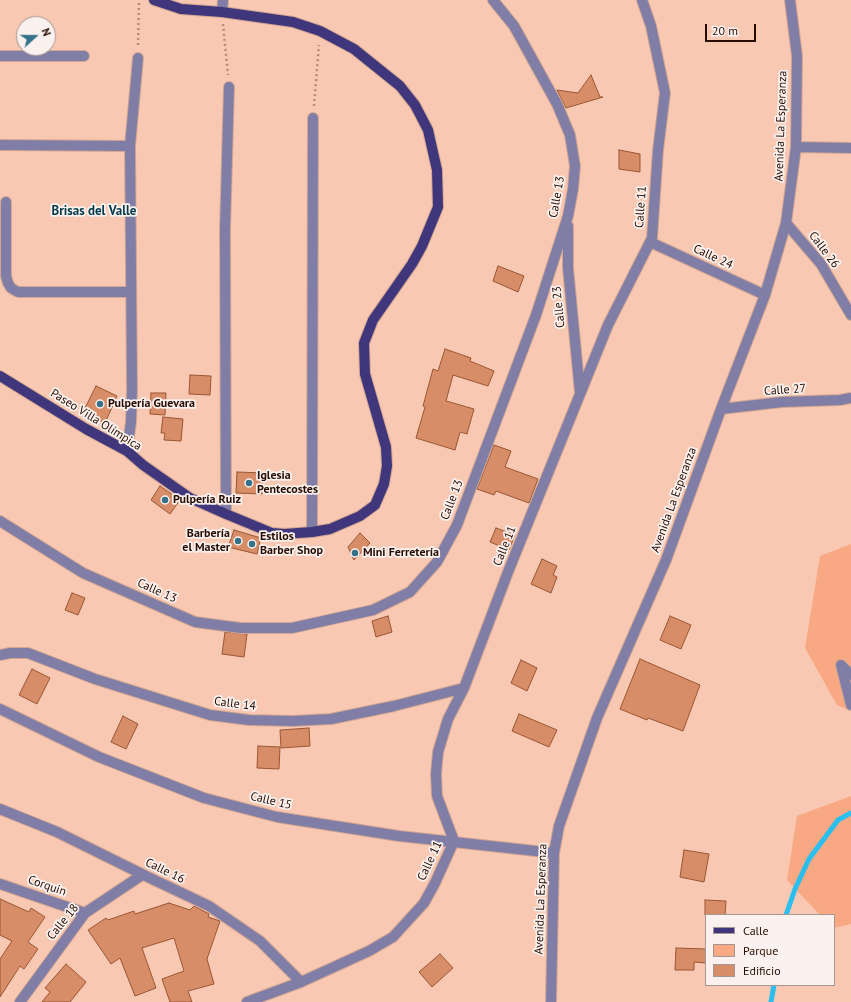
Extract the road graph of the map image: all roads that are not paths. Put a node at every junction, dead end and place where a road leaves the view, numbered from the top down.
1 (154, 0) edge
2 (223, 0) edge
3 (494, 0) edge
4 (642, 0) edge
5 (790, 0) edge
6 (222, 12) junction
7 (0, 56) edge
8 (84, 56) dead end
9 (138, 58) road end
10 (229, 87) road end
11 (313, 118) road end
12 (0, 145) edge
13 (130, 146) junction
14 (796, 147) junction
15 (851, 148) edge
16 (6, 202) dead end
17 (568, 216) junction
18 (786, 223) junction
19 (650, 242) junction
20 (131, 292) junction
21 (765, 295) junction
22 (851, 315) edge
23 (0, 376) edge
24 (580, 395) junction
25 (851, 398) edge
26 (721, 409) junction
27 (127, 451) junction
28 (226, 514) junction
29 (0, 521) edge
30 (312, 532) junction
31 (5, 654) edge
32 (851, 675) edge
33 (464, 688) junction
34 (851, 705) edge
35 (0, 709) edge
36 (0, 810) edge
37 (454, 842) junction
38 (554, 853) junction
39 (142, 875) junction
40 (0, 884) edge
41 (85, 913) junction
42 (301, 982) junction
43 (20, 1002) edge
44 (247, 1002) edge
45 (551, 1002) edge

1 - 6 main road, Paseo Villa Olímpica
2 - 6 street
3 - 17 street, Calle 13
4 - 19 street, Calle 11
5 - 14 street, Avenida La Esperanza
6 - 30 main road, Paseo Villa Olímpica
7 - 8 street
9 - 13 street
10 - 28 street
11 - 30 street
12 - 13 street
13 - 20 street
14 - 15 street
14 - 18 street, Avenida La Esperanza
16 - 20 street
17 - 24 street, Calle 23
17 - 29 street, Calle 13
18 - 21 street, Avenida La Esperanza
18 - 22 street, Calle 26
19 - 21 street, Calle 24
19 - 24 street, Calle 11
20 - 27 street
21 - 26 street, Avenida La Esperanza
23 - 27 main road, Paseo Villa Olímpica
24 - 33 street, Calle 11
25 - 26 street, Calle 27
26 - 38 street, Avenida La Esperanza
27 - 28 main road, Paseo Villa Olímpica
28 - 30 main road, Paseo Villa Olímpica
31 - 33 street, Calle 14
32 - 34 street
33 - 37 street, Calle 11
35 - 37 street, Calle 15
36 - 39 street, Calle 16
37 - 38 street, Calle 15
37 - 42 street, Calle 11
38 - 45 street, Avenida La Esperanza
39 - 41 street, Calle 18
39 - 42 street, Calle 16
40 - 41 street, Corquin
41 - 43 street, Calle 18
42 - 44 street, Calle 11

